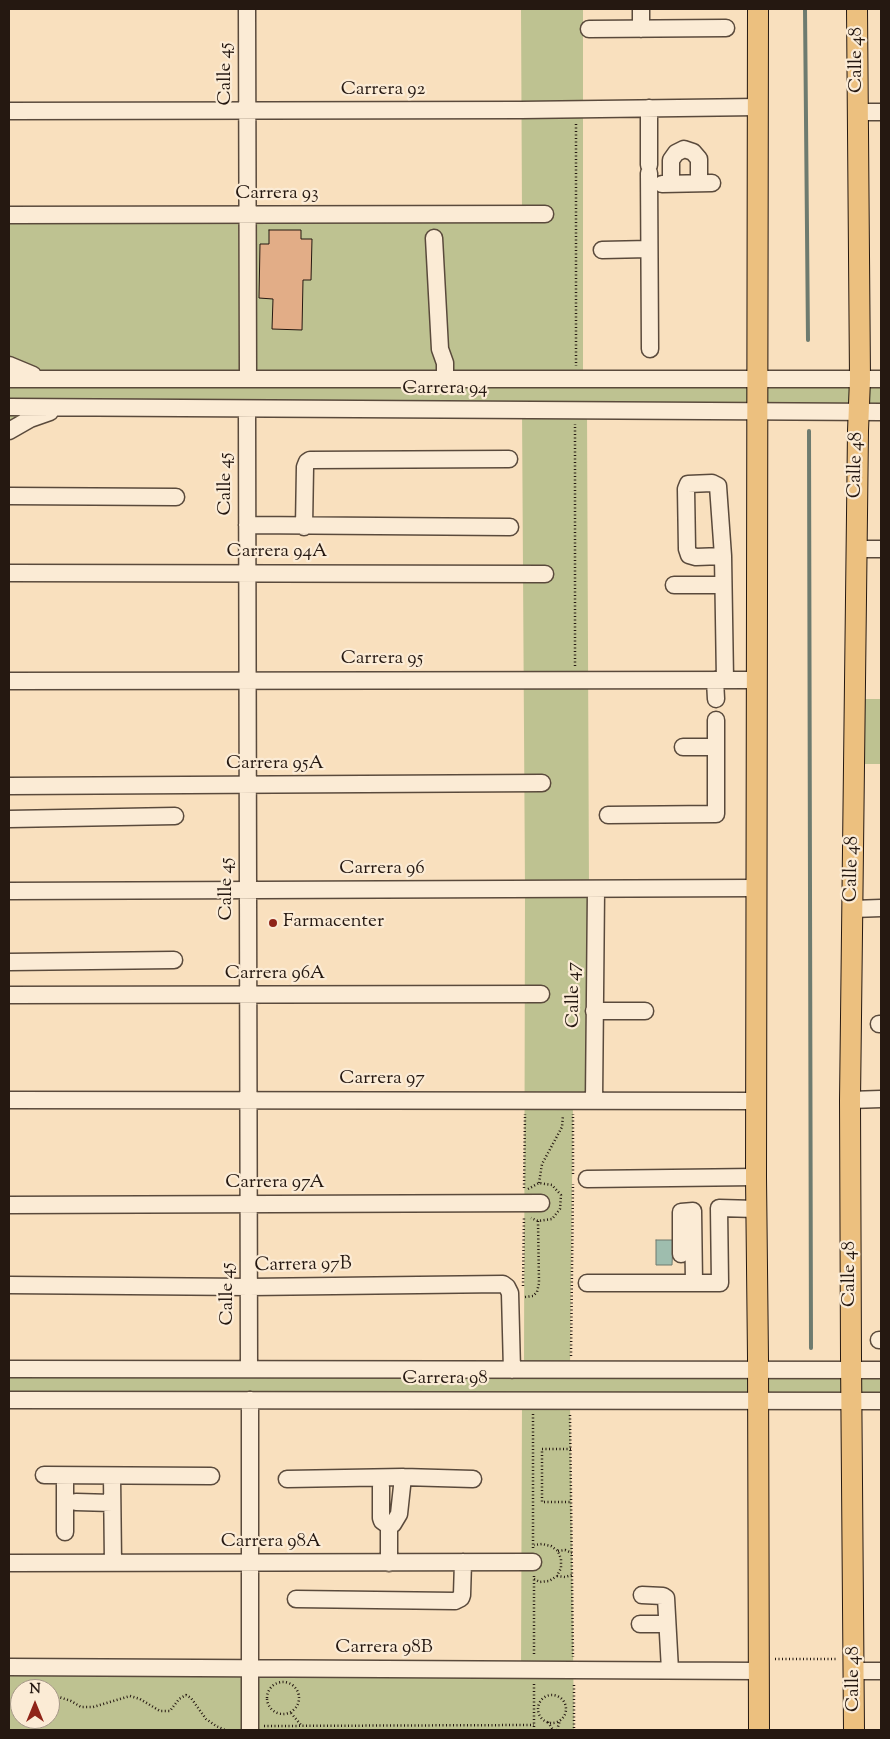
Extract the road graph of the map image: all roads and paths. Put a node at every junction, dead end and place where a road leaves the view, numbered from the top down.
1 (247, 9) edge
2 (641, 9) edge
3 (758, 9) edge
4 (857, 9) edge
5 (726, 28) dead end
6 (589, 29) dead end
7 (641, 29) junction
8 (758, 107) junction
9 (649, 108) junction
10 (576, 110) junction
11 (9, 111) edge
12 (247, 111) junction
13 (858, 112) junction
14 (881, 112) edge
15 (649, 174) junction
16 (671, 183) junction
17 (545, 214) dead end
18 (9, 215) edge
19 (248, 215) junction
20 (434, 238) dead end
21 (649, 249) junction
22 (602, 250) dead end
23 (650, 349) dead end
24 (9, 365) edge
25 (55, 378) junction
26 (248, 378) junction
27 (9, 379) edge
28 (445, 379) junction
29 (576, 379) junction
30 (757, 379) junction
31 (860, 379) junction
32 (881, 379) edge
33 (9, 407) edge
34 (66, 408) junction
35 (247, 408) junction
36 (575, 410) junction
37 (756, 411) junction
38 (858, 412) junction
39 (881, 412) edge
40 (9, 431) edge
41 (509, 459) dead end
42 (9, 496) edge
43 (176, 497) dead end
44 (247, 525) junction
45 (304, 527) junction
46 (510, 527) dead end
47 (856, 549) junction
48 (881, 549) edge
49 (723, 562) junction
50 (685, 567) dead end
51 (9, 573) edge
52 (247, 574) junction
53 (545, 574) dead end
54 (674, 585) dead end
55 (723, 585) junction
56 (575, 680) junction
57 (720, 680) junction
58 (756, 680) junction
59 (9, 681) edge
60 (248, 681) junction
61 (716, 699) dead end
62 (716, 720) dead end
63 (683, 747) dead end
64 (716, 747) junction
65 (542, 784) dead end
66 (248, 785) junction
67 (9, 786) edge
68 (608, 815) dead end
69 (175, 816) dead end
70 (9, 819) edge
71 (756, 888) junction
72 (596, 890) junction
73 (9, 891) edge
74 (248, 891) junction
75 (853, 908) junction
76 (881, 908) edge
77 (174, 960) dead end
78 (9, 962) edge
79 (541, 994) dead end
80 (248, 995) junction
81 (9, 996) edge
82 (594, 1011) junction
83 (645, 1011) dead end
84 (881, 1099) edge
85 (9, 1100) edge
86 (248, 1100) junction
87 (525, 1100) junction
88 (568, 1100) junction
89 (594, 1100) junction
90 (850, 1100) junction
91 (756, 1101) junction
92 (756, 1177) junction
93 (587, 1179) dead end
94 (539, 1183) dead end
95 (524, 1194) dead end
96 (541, 1202) dead end
97 (249, 1204) junction
98 (9, 1205) edge
99 (756, 1208) junction
100 (538, 1221) dead end
101 (681, 1254) dead end
102 (694, 1283) junction
103 (587, 1284) dead end
104 (9, 1285) edge
105 (249, 1287) junction
106 (523, 1297) dead end
107 (571, 1358) dead end
108 (9, 1369) edge
109 (249, 1369) junction
110 (512, 1370) junction
111 (758, 1370) junction
112 (851, 1370) junction
113 (881, 1370) edge
114 (250, 1400) junction
115 (758, 1400) junction
116 (851, 1400) junction
117 (9, 1401) edge
118 (881, 1401) edge
119 (570, 1414) dead end
120 (571, 1449) junction
121 (44, 1475) dead end
122 (65, 1476) junction
123 (112, 1476) junction
124 (211, 1476) dead end
125 (403, 1477) junction
126 (287, 1479) dead end
127 (473, 1479) dead end
128 (381, 1487) dead end
129 (76, 1502) dead end
130 (571, 1502) junction
131 (112, 1503) junction
132 (389, 1526) junction
133 (66, 1532) dead end
134 (534, 1545) dead end
135 (558, 1551) junction
136 (572, 1553) junction
137 (113, 1562) junction
138 (250, 1562) junction
139 (389, 1562) junction
140 (463, 1562) junction
141 (534, 1562) dead end
142 (9, 1563) edge
143 (572, 1575) junction
144 (557, 1576) junction
145 (534, 1579) dead end
146 (642, 1595) dead end
147 (296, 1599) dead end
148 (640, 1624) dead end
149 (667, 1624) junction
150 (760, 1665) junction
151 (855, 1665) junction
152 (9, 1667) edge
153 (250, 1668) junction
154 (573, 1670) junction
155 (670, 1670) junction
156 (881, 1671) edge
157 (60, 1697) edge
158 (534, 1700) dead end
159 (574, 1703) junction
160 (539, 1704) junction
161 (566, 1706) junction
162 (291, 1713) junction
163 (561, 1719) junction
164 (548, 1722) junction
165 (534, 1725) dead end
166 (301, 1726) junction
167 (250, 1728) edge
168 (225, 1730) edge
169 (552, 1730) edge
170 (556, 1730) edge
171 (574, 1730) edge
172 (759, 1730) edge
173 (854, 1730) edge

1 - 12 street, Calle 45
2 - 7 street
3 - 8 main road
4 - 13 main road, Calle 48
5 - 7 street
6 - 7 street
8 - 9 street, Carrera 92
8 - 30 main road
9 - 10 street, Carrera 92
9 - 15 street
10 - 12 street, Carrera 92
10 - 29 path
11 - 12 street, Carrera 92
12 - 19 street, Calle 45
13 - 14 street
13 - 31 main road, Calle 48
15 - 16 street
15 - 21 street
16 - 16 street
17 - 19 street, Carrera 93
18 - 19 street, Carrera 93
19 - 26 street, Calle 45
20 - 28 street
21 - 22 street
21 - 23 street
24 - 25 street
25 - 26 street, Carrera 94
25 - 27 street, Carrera 94
26 - 28 street, Carrera 94
28 - 29 street, Carrera 94
29 - 30 street, Carrera 94
30 - 31 street, Carrera 94
30 - 37 main road
31 - 32 street, Carrera 94
31 - 38 main road, Calle 48
33 - 34 street, Carrera 94
34 - 35 street, Carrera 94
34 - 40 street
35 - 36 street, Carrera 94
35 - 44 street, Calle 45
36 - 37 street, Carrera 94
36 - 56 path
37 - 38 street, Carrera 94
37 - 58 main road
38 - 39 street, Carrera 94
38 - 47 main road, Calle 48
41 - 45 street
42 - 43 street
44 - 45 street
44 - 52 street, Calle 45
45 - 46 street
47 - 48 street
47 - 75 main road, Calle 48
49 - 49 street
49 - 50 street
49 - 55 street
51 - 52 street, Carrera 94A
52 - 53 street, Carrera 94A
52 - 60 street, Calle 45
54 - 55 street
55 - 57 street
56 - 57 street, Carrera 95
56 - 60 street, Carrera 95
57 - 58 street, Carrera 95
57 - 61 street
58 - 71 main road
59 - 60 street, Carrera 95
60 - 66 street, Calle 45
62 - 64 street
63 - 64 street
64 - 68 street
65 - 66 street, Carrera 95A
66 - 67 street, Carrera 95A
66 - 74 street, Calle 45
69 - 70 street
71 - 72 street, Carrera 96
71 - 91 main road
72 - 74 street, Carrera 96
72 - 82 street, Calle 47
73 - 74 street, Carrera 96
74 - 80 street, Calle 45
75 - 76 street
75 - 90 main road, Calle 48
77 - 78 street
79 - 80 street, Carrera 96A
80 - 81 street, Carrera 96A
80 - 86 street, Calle 45
82 - 83 street
82 - 89 street, Calle 47
84 - 90 street
85 - 86 street, Carrera 97
86 - 87 street, Carrera 97
86 - 97 street, Calle 45
87 - 88 street, Carrera 97
87 - 95 path
88 - 89 street, Carrera 97
88 - 94 path
88 - 107 path
89 - 91 street, Carrera 97
90 - 112 main road, Calle 48
91 - 92 main road
92 - 93 street
92 - 99 main road
96 - 97 street, Carrera 97A
97 - 98 street, Carrera 97A
97 - 105 street, Calle 45
99 - 102 street
99 - 111 main road
100 - 106 path
101 - 102 street
102 - 103 street
104 - 105 street, Carrera 97B
105 - 109 street, Calle 45
105 - 110 street, Carrera 97B
108 - 109 street, Carrera 98
109 - 110 street, Carrera 98
110 - 111 street, Carrera 98
111 - 112 street, Carrera 98
111 - 115 main road
112 - 113 street, Carrera 98
112 - 116 main road, Calle 48
114 - 115 street, Carrera 98
114 - 117 street, Carrera 98
114 - 138 street
115 - 116 street, Carrera 98
115 - 150 main road
116 - 118 street, Carrera 98
116 - 151 main road, Calle 48
119 - 120 path
120 - 130 path
120 - 130 path
121 - 122 street
122 - 123 street
122 - 133 street
123 - 124 street
123 - 131 street
125 - 126 street
125 - 127 street
125 - 132 street
128 - 132 street
129 - 131 street
130 - 136 path
131 - 137 street
132 - 139 street
134 - 135 path
135 - 136 path
135 - 144 path
136 - 143 path
137 - 138 street, Carrera 98A
137 - 142 street, Carrera 98A
138 - 139 street, Carrera 98A
138 - 153 street
139 - 140 street, Carrera 98A
140 - 141 street, Carrera 98A
140 - 147 street
143 - 144 path
143 - 154 path
144 - 145 path
146 - 149 street
148 - 149 street
149 - 155 street
150 - 151 path
150 - 155 street, Carrera 98B
150 - 172 main road
151 - 156 street
151 - 173 main road, Calle 48
152 - 153 street, Carrera 98B
153 - 154 street, Carrera 98B
153 - 167 street
154 - 155 street, Carrera 98B
154 - 159 path
157 - 168 path
158 - 160 path
159 - 161 path
159 - 171 path
160 - 161 path
160 - 164 path
161 - 163 path
162 - 162 path
162 - 166 path
163 - 164 path
163 - 170 path
164 - 169 path
165 - 166 path
166 - 167 path

